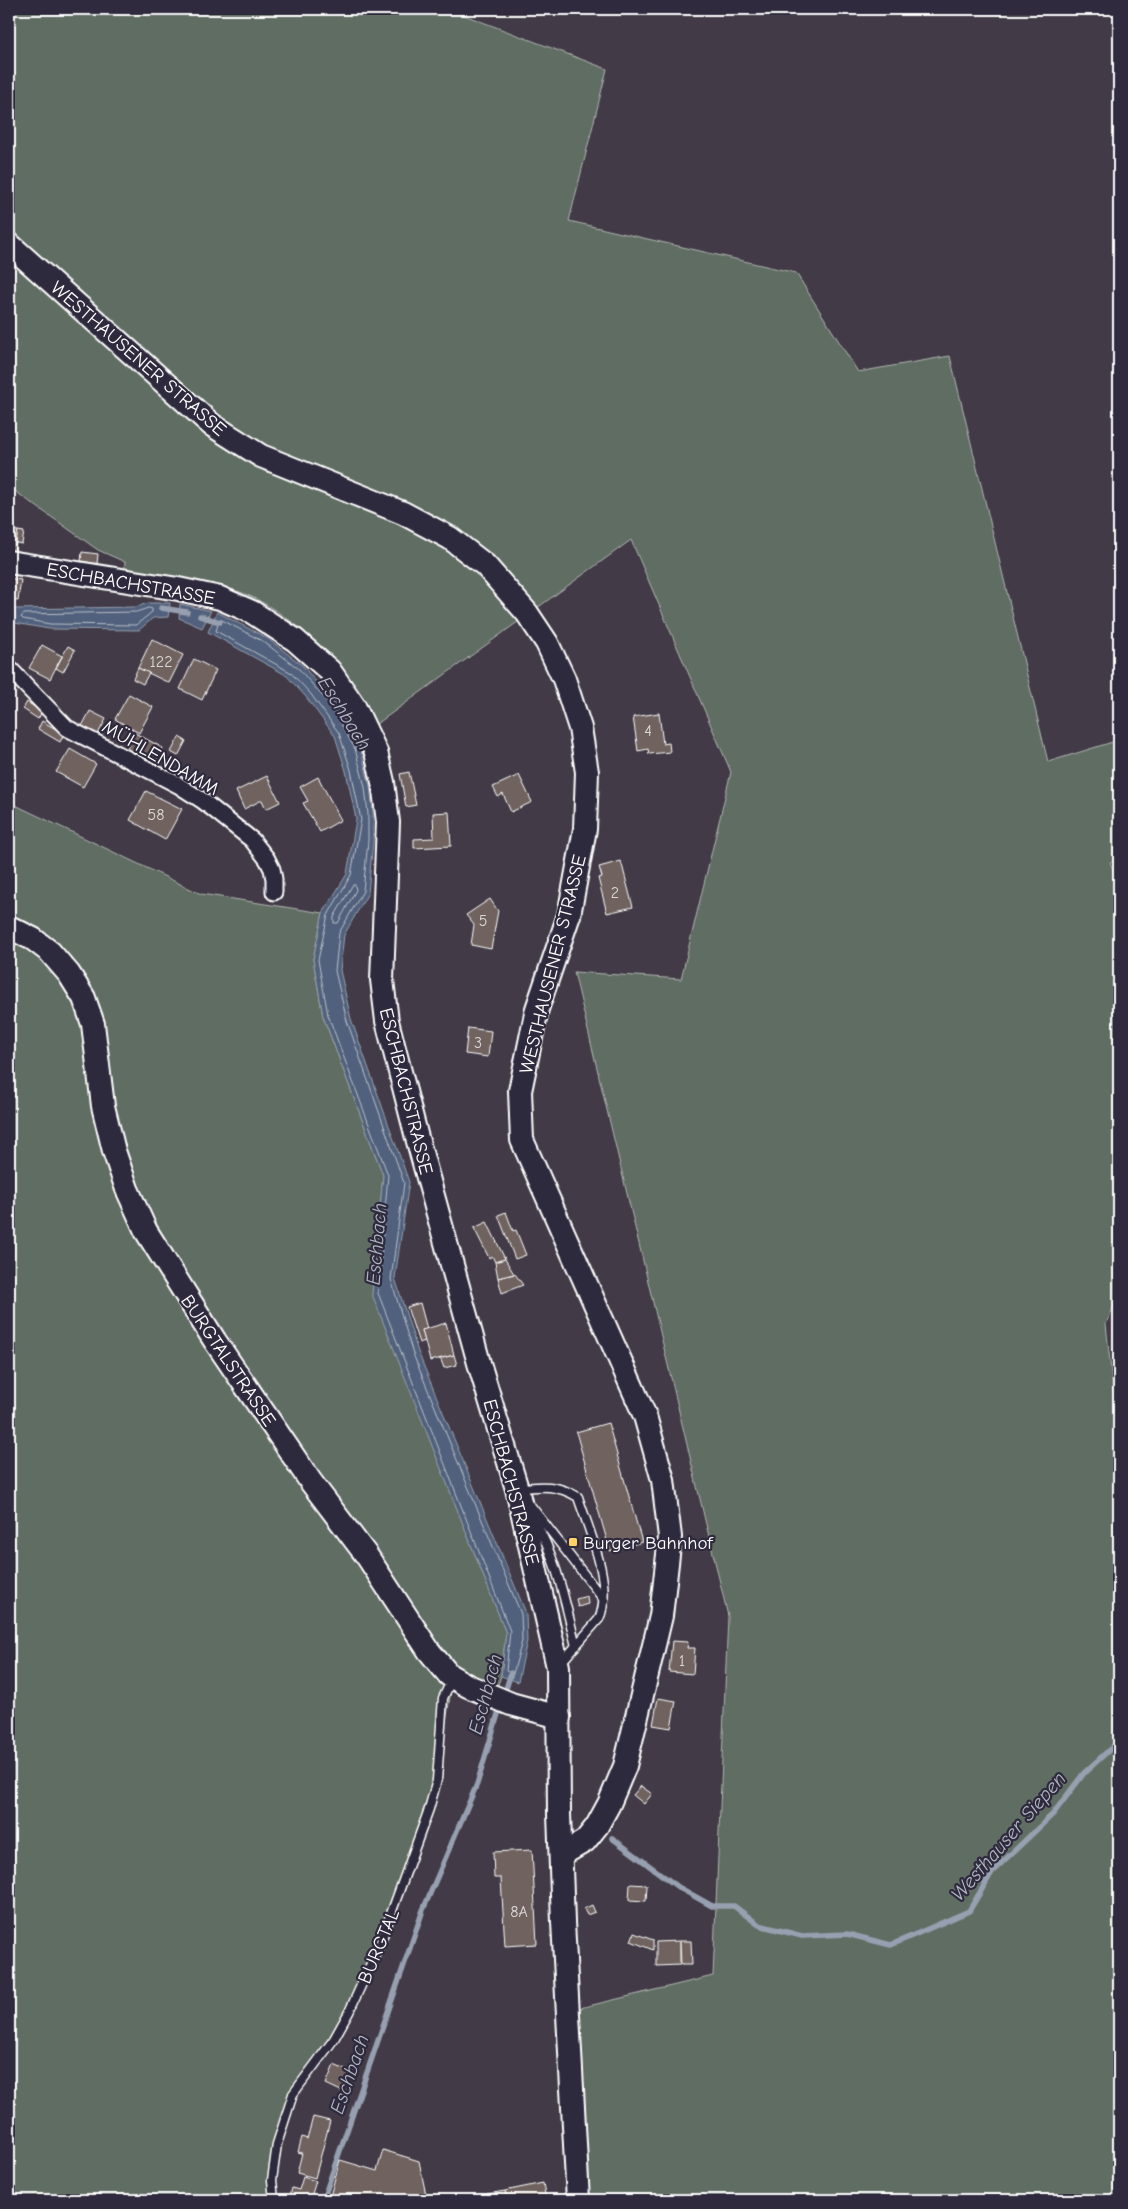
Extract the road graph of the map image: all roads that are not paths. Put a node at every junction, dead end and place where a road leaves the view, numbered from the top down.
1 (9, 244) edge
2 (9, 562) edge
3 (9, 668) edge
4 (274, 892) dead end
5 (9, 927) edge
6 (517, 1489) junction
7 (604, 1600) junction
8 (576, 1646) junction
9 (558, 1667) junction
10 (453, 1678) junction
11 (559, 1717) junction
12 (561, 1855) junction
13 (274, 2200) edge
14 (578, 2200) edge

1 - 12 main road, WESTHAUSENER STRASSE
2 - 6 main road, ESCHBACHSTRASSE
3 - 4 street, MÜHLENDAMM
5 - 10 main road, BURGTALSTRASSE
6 - 7 lane
6 - 7 lane
6 - 8 lane
6 - 9 main road, ESCHBACHSTRASSE
7 - 8 lane
8 - 9 lane
9 - 11 main road, ESCHBACHSTRASSE
10 - 11 main road, BURGTALSTRASSE
10 - 13 lane, BURGTAL
11 - 12 main road, ESCHBACHSTRASSE
12 - 14 main road

